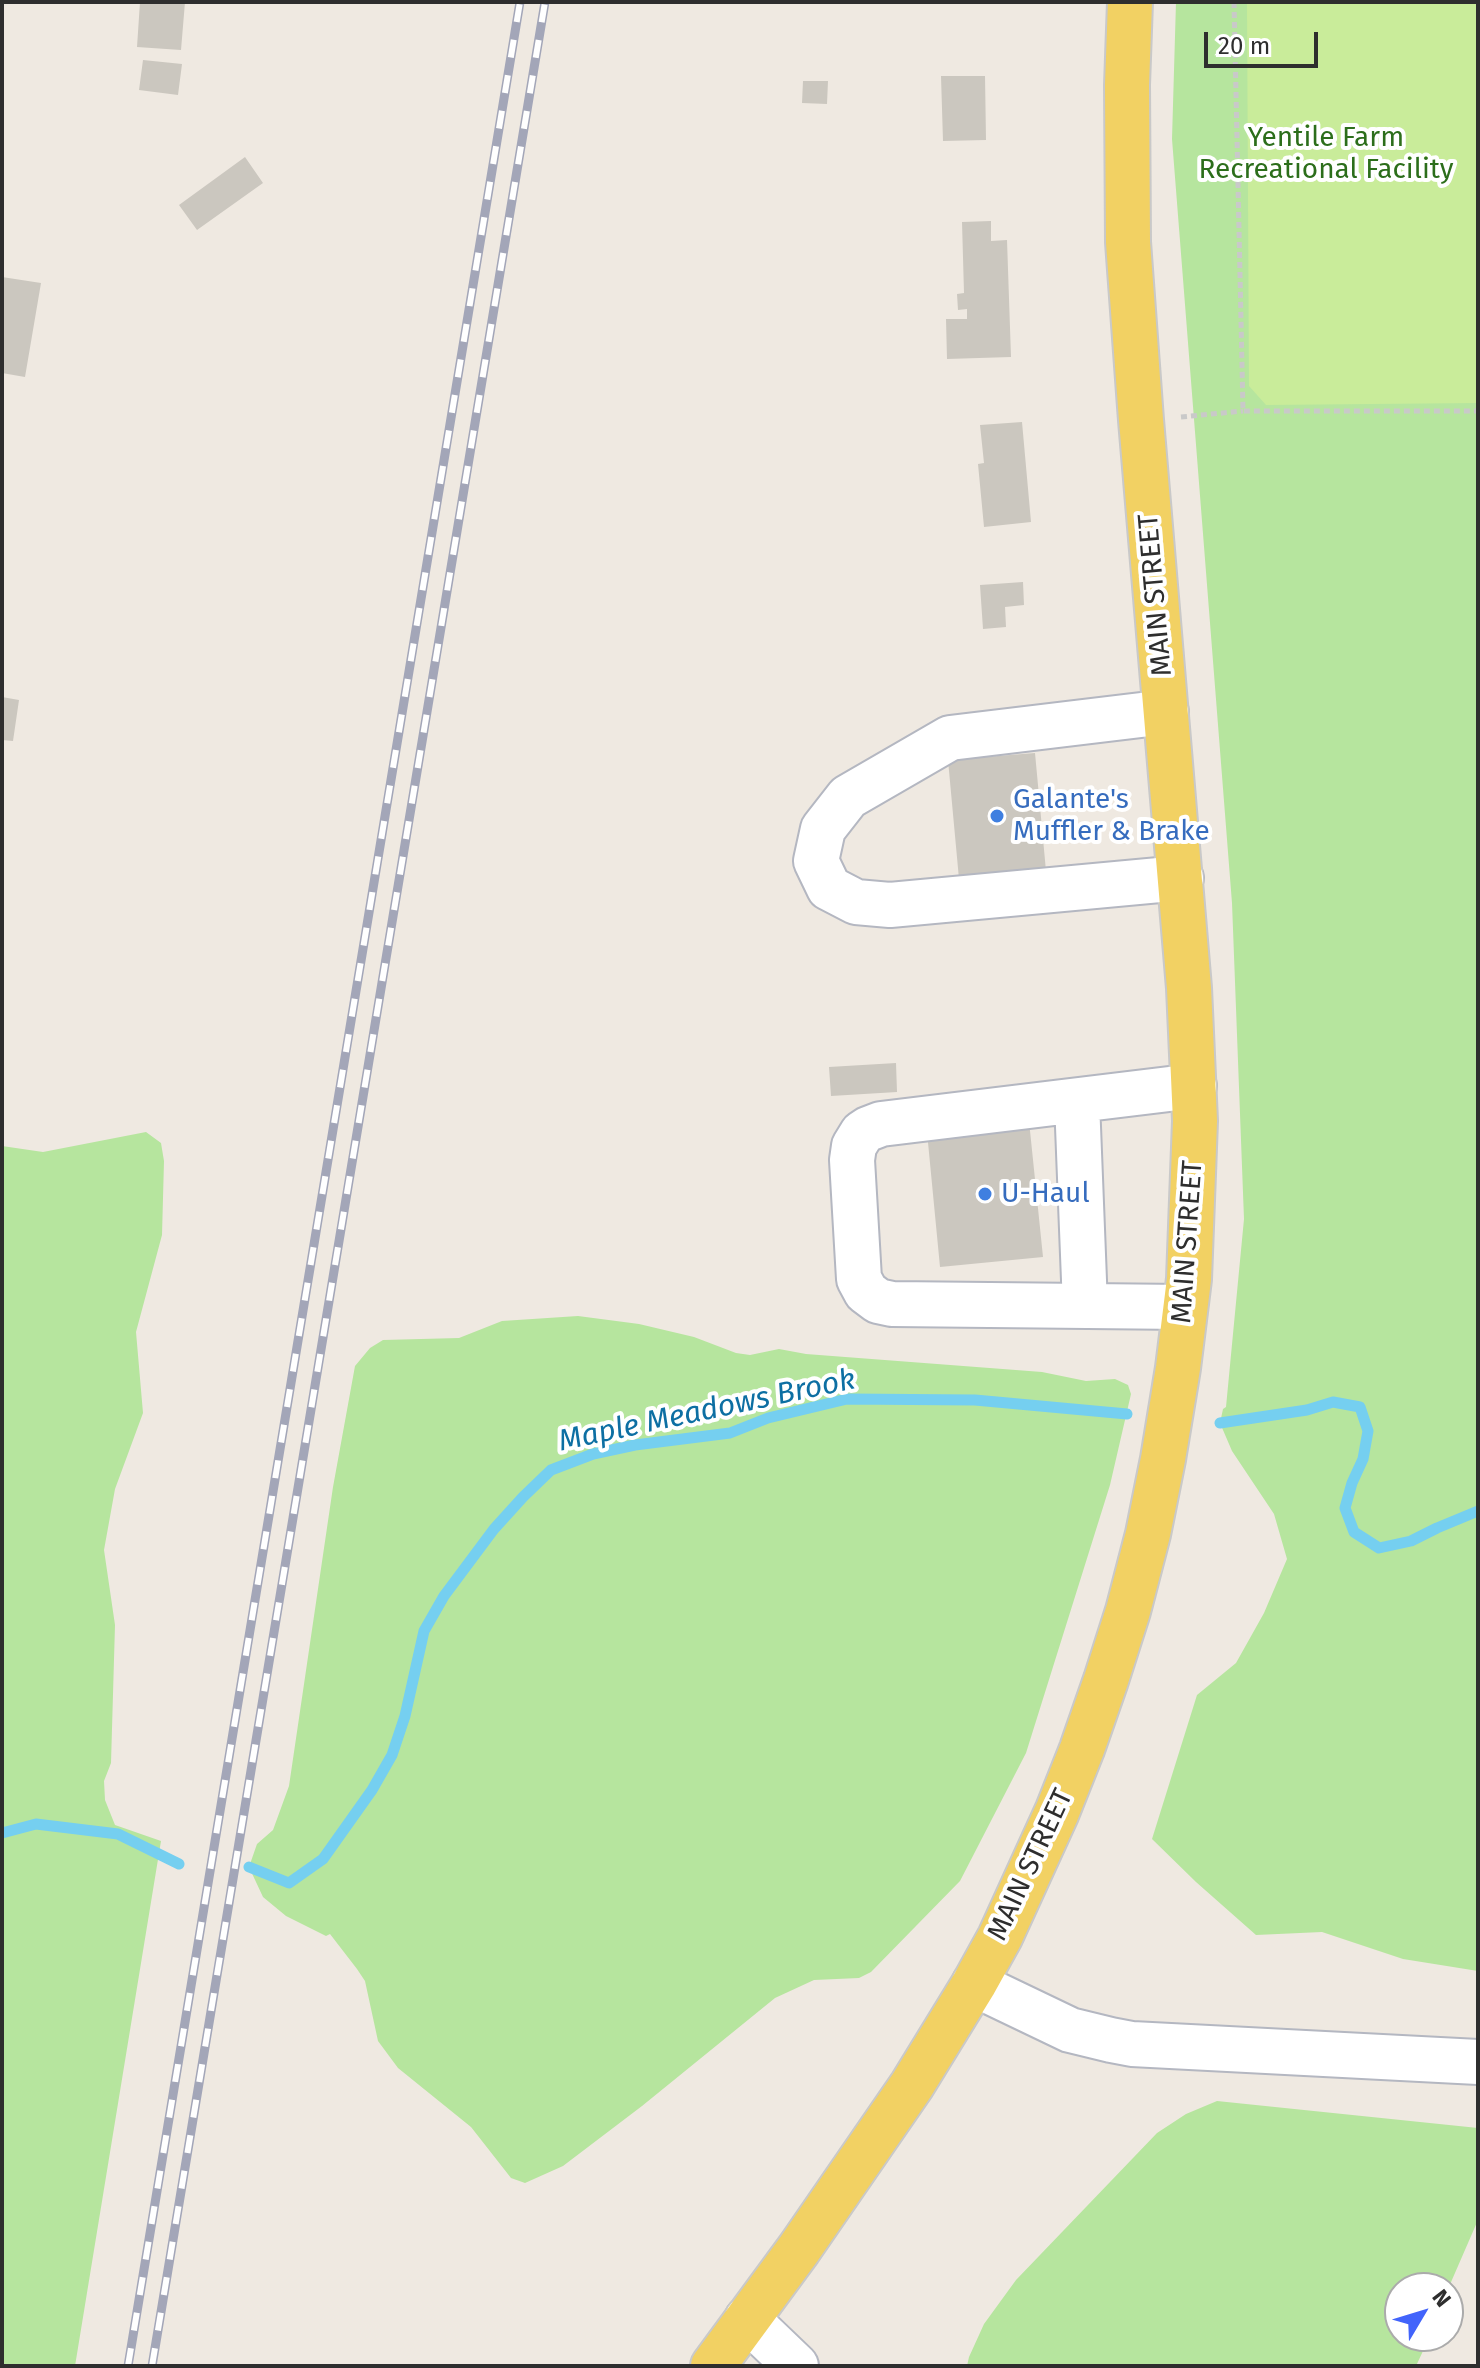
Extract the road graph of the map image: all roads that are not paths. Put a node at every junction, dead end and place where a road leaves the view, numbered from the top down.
1 (1130, 2) edge
2 (1166, 712) junction
3 (1181, 878) junction
4 (1194, 1086) junction
5 (1077, 1101) junction
6 (1085, 1306) junction
7 (1185, 1307) junction
8 (974, 1984) junction
9 (1478, 2062) edge
10 (747, 2319) junction
11 (713, 2366) edge
12 (796, 2366) edge

1 - 2 main road, MAIN STREET
2 - 3 main road, MAIN STREET
2 - 3 lane
3 - 4 main road, MAIN STREET
4 - 5 lane
4 - 7 main road, MAIN STREET
5 - 6 lane
5 - 6 lane
6 - 7 lane
7 - 8 main road, MAIN STREET
8 - 9 lane
8 - 10 main road, MAIN STREET
10 - 11 main road, MAIN STREET
10 - 12 lane

